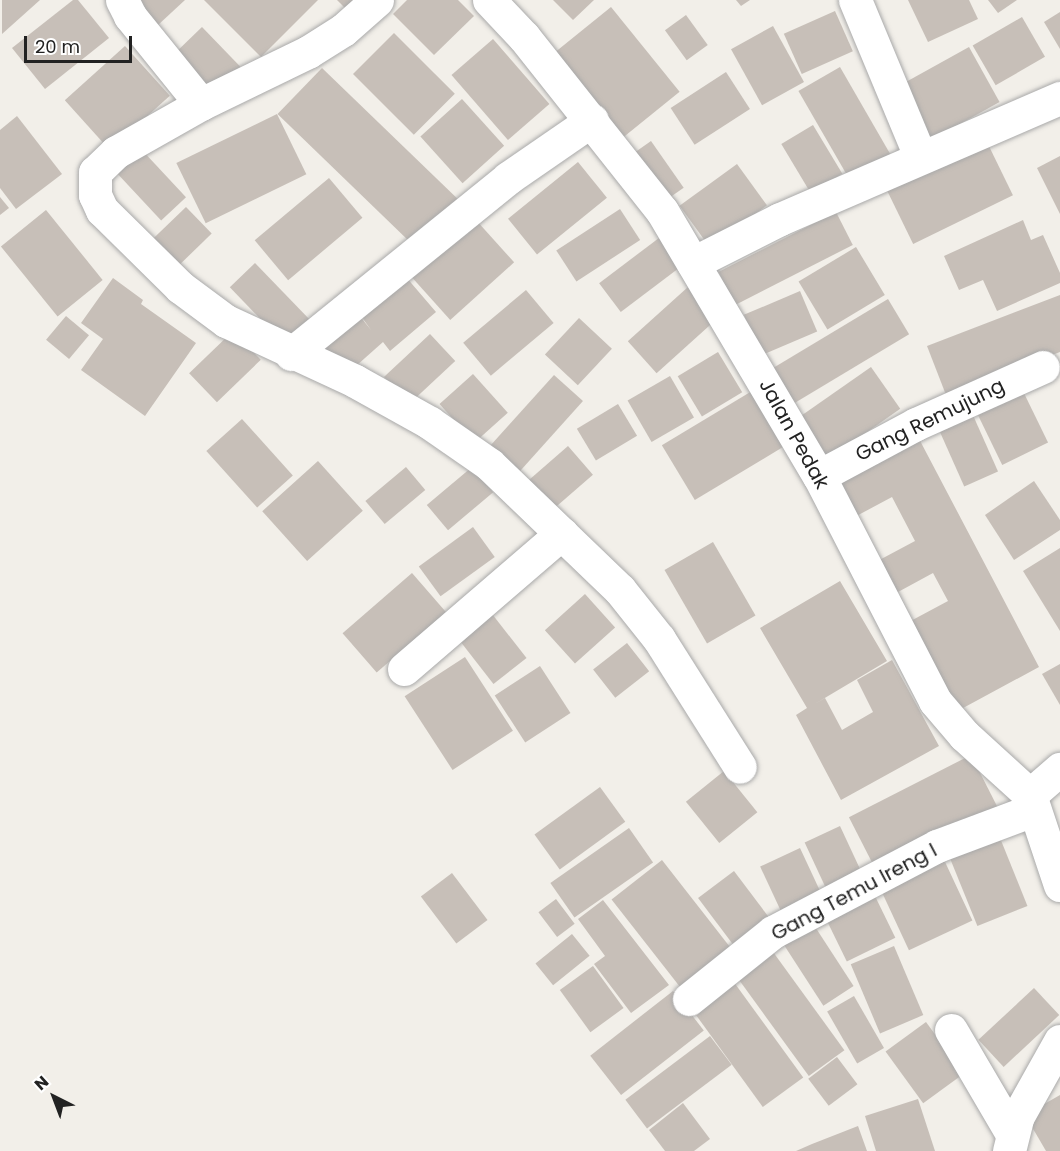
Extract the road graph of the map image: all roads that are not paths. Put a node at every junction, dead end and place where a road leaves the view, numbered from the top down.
1 (122, 0) edge
2 (377, 0) edge
3 (489, 0) edge
4 (855, 0) edge
5 (1060, 98) edge
6 (201, 104) junction
7 (591, 120) junction
8 (920, 156) junction
9 (693, 262) junction
10 (291, 354) junction
11 (1043, 367) dead end
12 (819, 476) junction
13 (562, 533) junction
14 (404, 669) dead end
15 (740, 767) dead end
16 (1060, 769) edge
17 (1032, 802) junction
18 (1060, 885) edge
19 (689, 999) dead end
20 (951, 1030) dead end
21 (1060, 1041) edge
22 (1010, 1142) edge

1 - 6 street
2 - 6 street
3 - 7 street, Jalan Pedak
4 - 8 street
5 - 8 street
6 - 10 street
7 - 9 street, Jalan Pedak
7 - 10 street
8 - 9 street
9 - 12 street, Jalan Pedak
10 - 13 street
11 - 12 street, Gang Remujung
12 - 17 street, Jalan Pedak
13 - 14 street
13 - 15 street
16 - 17 street
17 - 18 street, Jalan Pedak
17 - 19 street, Gang Temu Ireng I
20 - 22 street
21 - 22 street

